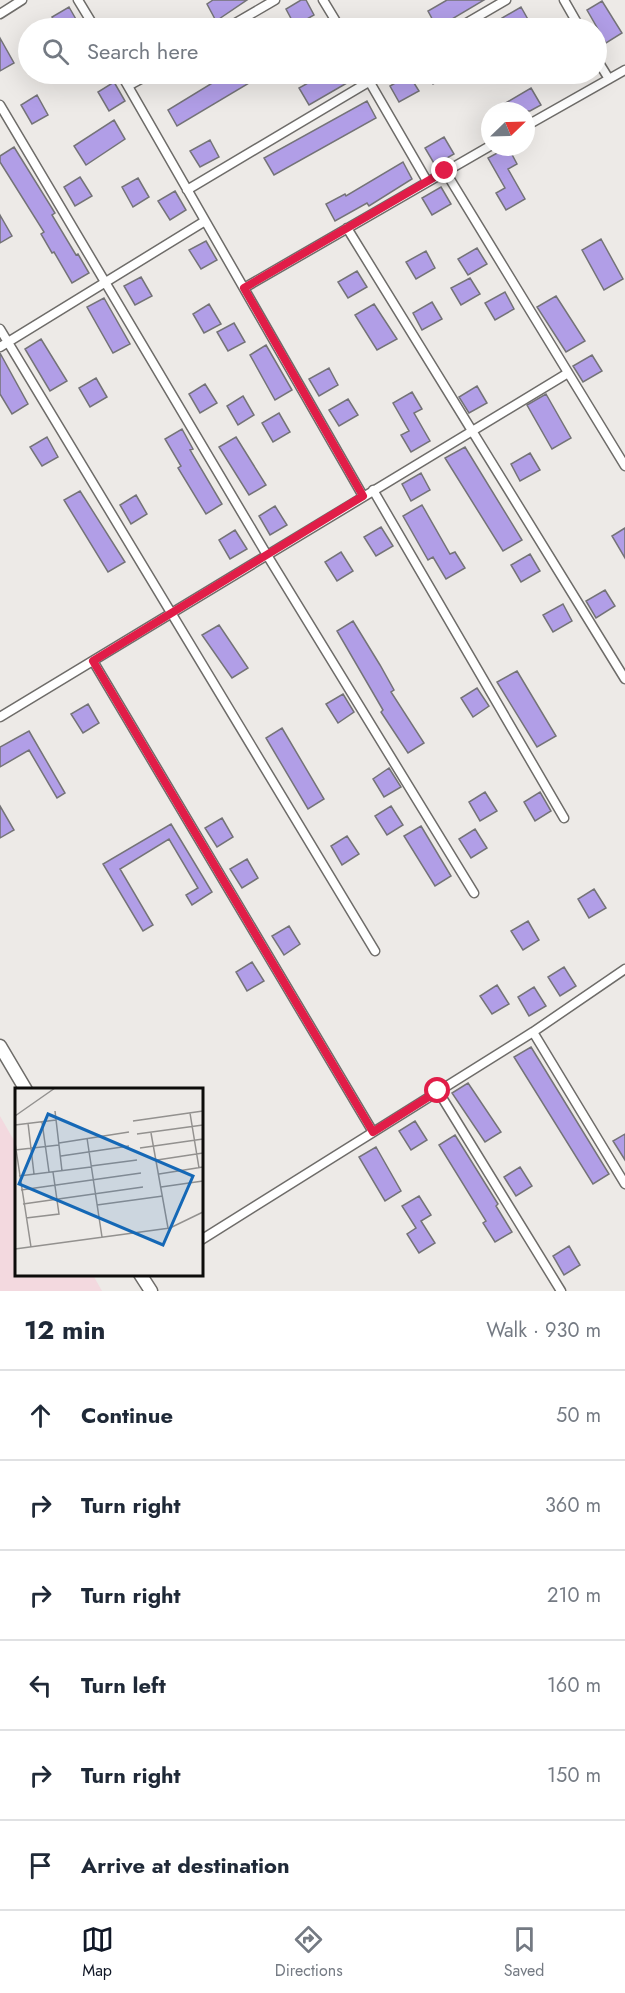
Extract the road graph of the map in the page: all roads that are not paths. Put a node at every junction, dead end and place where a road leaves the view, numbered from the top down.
1 (22, 0) edge
2 (78, 0) edge
3 (275, 0) edge
4 (323, 0) edge
5 (506, 0) edge
6 (564, 0) edge
7 (0, 14) edge
8 (89, 18) edge
9 (244, 18) edge
10 (334, 18) edge
11 (475, 18) edge
12 (574, 18) edge
13 (625, 70) edge
14 (607, 76) edge
15 (609, 80) joint
16 (132, 84) edge
17 (357, 84) edge
18 (372, 84) edge
19 (602, 84) edge
20 (128, 86) joint
21 (0, 105) edge
22 (535, 121) edge
23 (481, 151) edge
24 (445, 171) junction
25 (428, 181) junction
26 (188, 190) junction
27 (205, 221) junction
28 (347, 228) junction
29 (105, 282) junction
30 (244, 288) junction
31 (0, 329) edge
32 (4, 345) edge
33 (568, 373) junction
34 (472, 430) junction
35 (625, 466) edge
36 (373, 490) junction
37 (363, 496) junction
38 (267, 555) junction
39 (170, 614) junction
40 (93, 661) junction
41 (625, 680) edge
42 (0, 717) edge
43 (564, 818) dead end
44 (474, 893) dead end
45 (375, 951) dead end
46 (625, 969) edge
47 (533, 1032) junction
48 (0, 1046) edge
49 (25, 1088) edge
50 (438, 1091) junction
51 (373, 1132) junction
52 (625, 1185) edge
53 (202, 1239) edge
54 (144, 1276) edge
55 (151, 1291) edge
56 (561, 1291) edge

1 - 7 street
2 - 8 street
3 - 9 street
4 - 10 street
5 - 11 street
6 - 12 street
13 - 15 street
14 - 15 street
16 - 20 street
17 - 26 street
18 - 25 street
19 - 22 street
20 - 26 street
21 - 29 street
23 - 24 street
24 - 25 street
24 - 33 street
25 - 28 street
26 - 27 street
27 - 29 street
27 - 30 street
28 - 30 street
28 - 34 street
29 - 32 street
29 - 38 street
30 - 37 street
31 - 32 street
32 - 39 street
33 - 34 street
33 - 35 street
34 - 36 street
34 - 41 street
36 - 37 street
36 - 43 street
37 - 38 street
38 - 39 street
38 - 44 street
39 - 40 street
39 - 45 street
40 - 42 street
40 - 51 street
46 - 47 street
47 - 50 street
47 - 52 street
48 - 49 main road
50 - 51 street
50 - 56 street
51 - 53 street
54 - 55 main road

